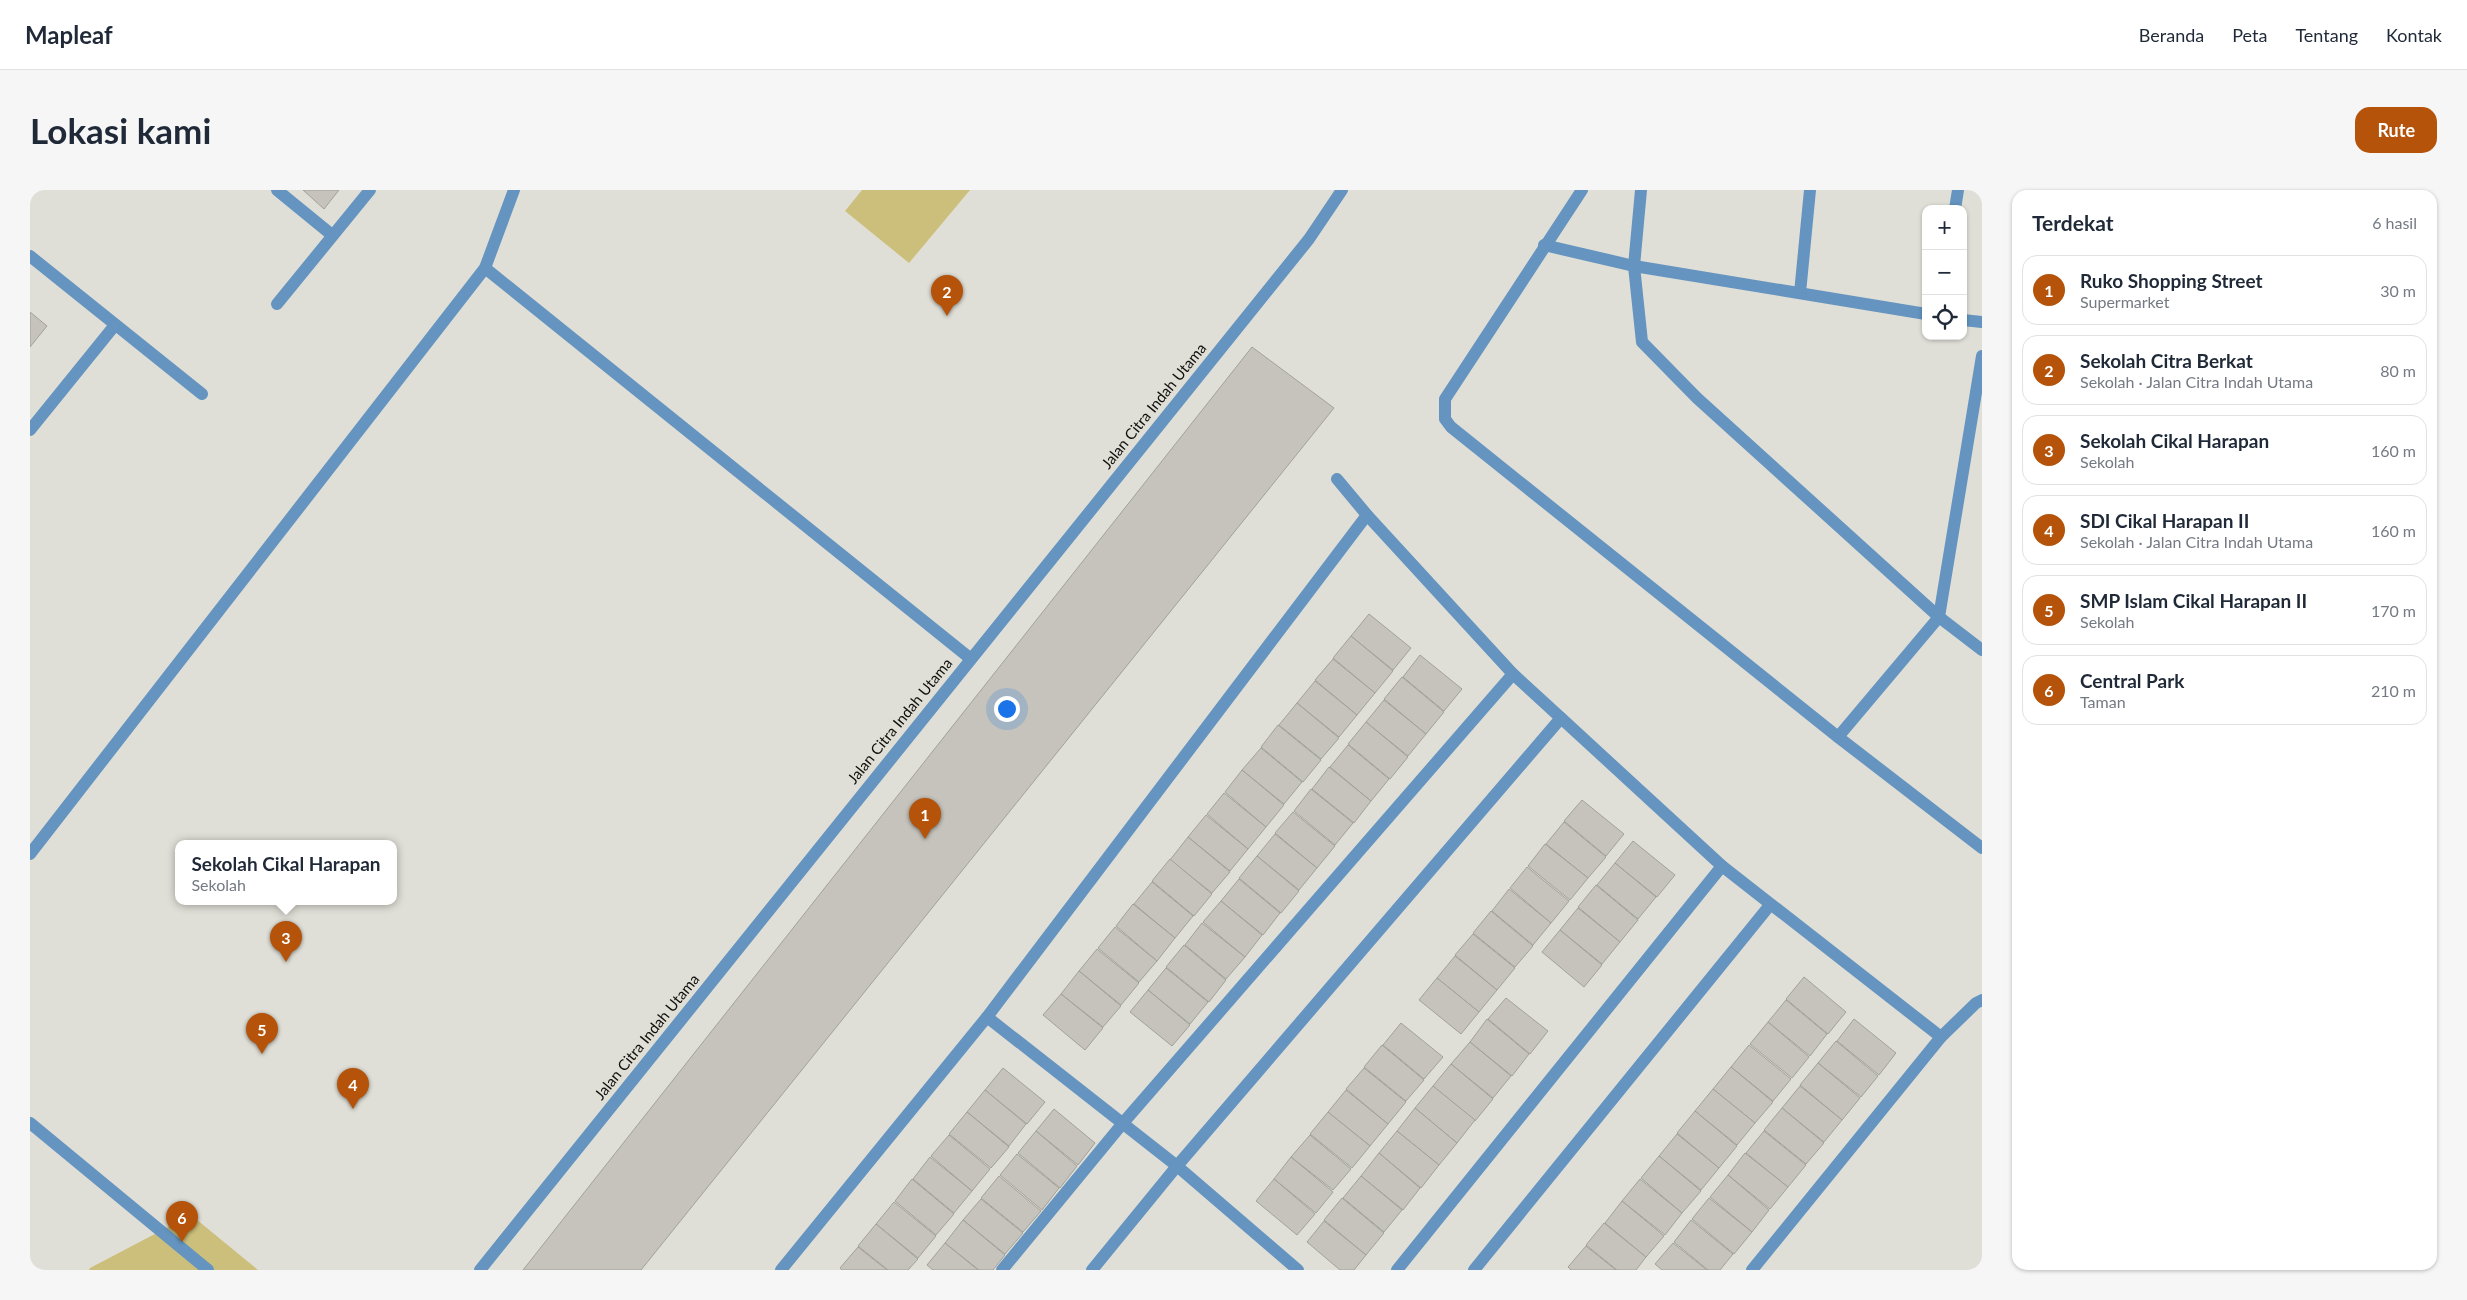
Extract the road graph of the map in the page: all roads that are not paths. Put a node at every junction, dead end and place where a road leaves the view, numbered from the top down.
1 (277, 190) edge
2 (370, 190) edge
3 (514, 190) edge
4 (1342, 190) edge
5 (1582, 190) edge
6 (1640, 190) edge
7 (1810, 190) edge
8 (1958, 190) edge
9 (1956, 205) edge
10 (332, 235) junction
11 (1544, 245) junction
12 (30, 256) edge
13 (1634, 266) junction
14 (485, 268) junction
15 (1800, 293) junction
16 (278, 304) dead end
17 (1922, 313) edge
18 (1967, 320) edge
19 (1982, 322) edge
20 (115, 324) junction
21 (1982, 356) edge
22 (202, 394) dead end
23 (30, 430) edge
24 (1337, 479) dead end
25 (1367, 515) junction
26 (1939, 617) junction
27 (1982, 650) edge
28 (971, 660) junction
29 (1513, 674) junction
30 (1561, 718) junction
31 (1838, 737) junction
32 (1982, 848) edge
33 (30, 854) edge
34 (1722, 866) junction
35 (1770, 905) junction
36 (1982, 1000) edge
37 (987, 1017) junction
38 (1941, 1037) junction
39 (30, 1123) edge
40 (1124, 1123) junction
41 (1177, 1166) junction
42 (208, 1270) edge
43 (480, 1270) edge
44 (781, 1270) edge
45 (1002, 1270) edge
46 (1092, 1270) edge
47 (1298, 1270) edge
48 (1397, 1270) edge
49 (1474, 1270) edge
50 (1752, 1270) edge

1 - 10 street
2 - 10 street
3 - 14 street
4 - 28 street, Jalan Citra Indah Utama
5 - 11 street
6 - 13 street
7 - 15 street
8 - 9 street
10 - 16 street
11 - 13 street
11 - 31 street
12 - 20 street
13 - 15 street
13 - 26 street
14 - 28 street
14 - 33 street
15 - 17 street
18 - 19 street
20 - 22 street
20 - 23 street
21 - 26 street
24 - 25 street
25 - 29 street
25 - 37 street
26 - 27 street
26 - 31 street
28 - 43 street, Jalan Citra Indah Utama
29 - 30 street
29 - 40 street
30 - 34 street
30 - 41 street
31 - 32 street
34 - 35 street
34 - 48 street
35 - 38 street
35 - 49 street
36 - 38 street
37 - 40 street
37 - 44 street
38 - 50 street
39 - 42 street
40 - 41 street
40 - 45 street
41 - 46 street
41 - 47 street

